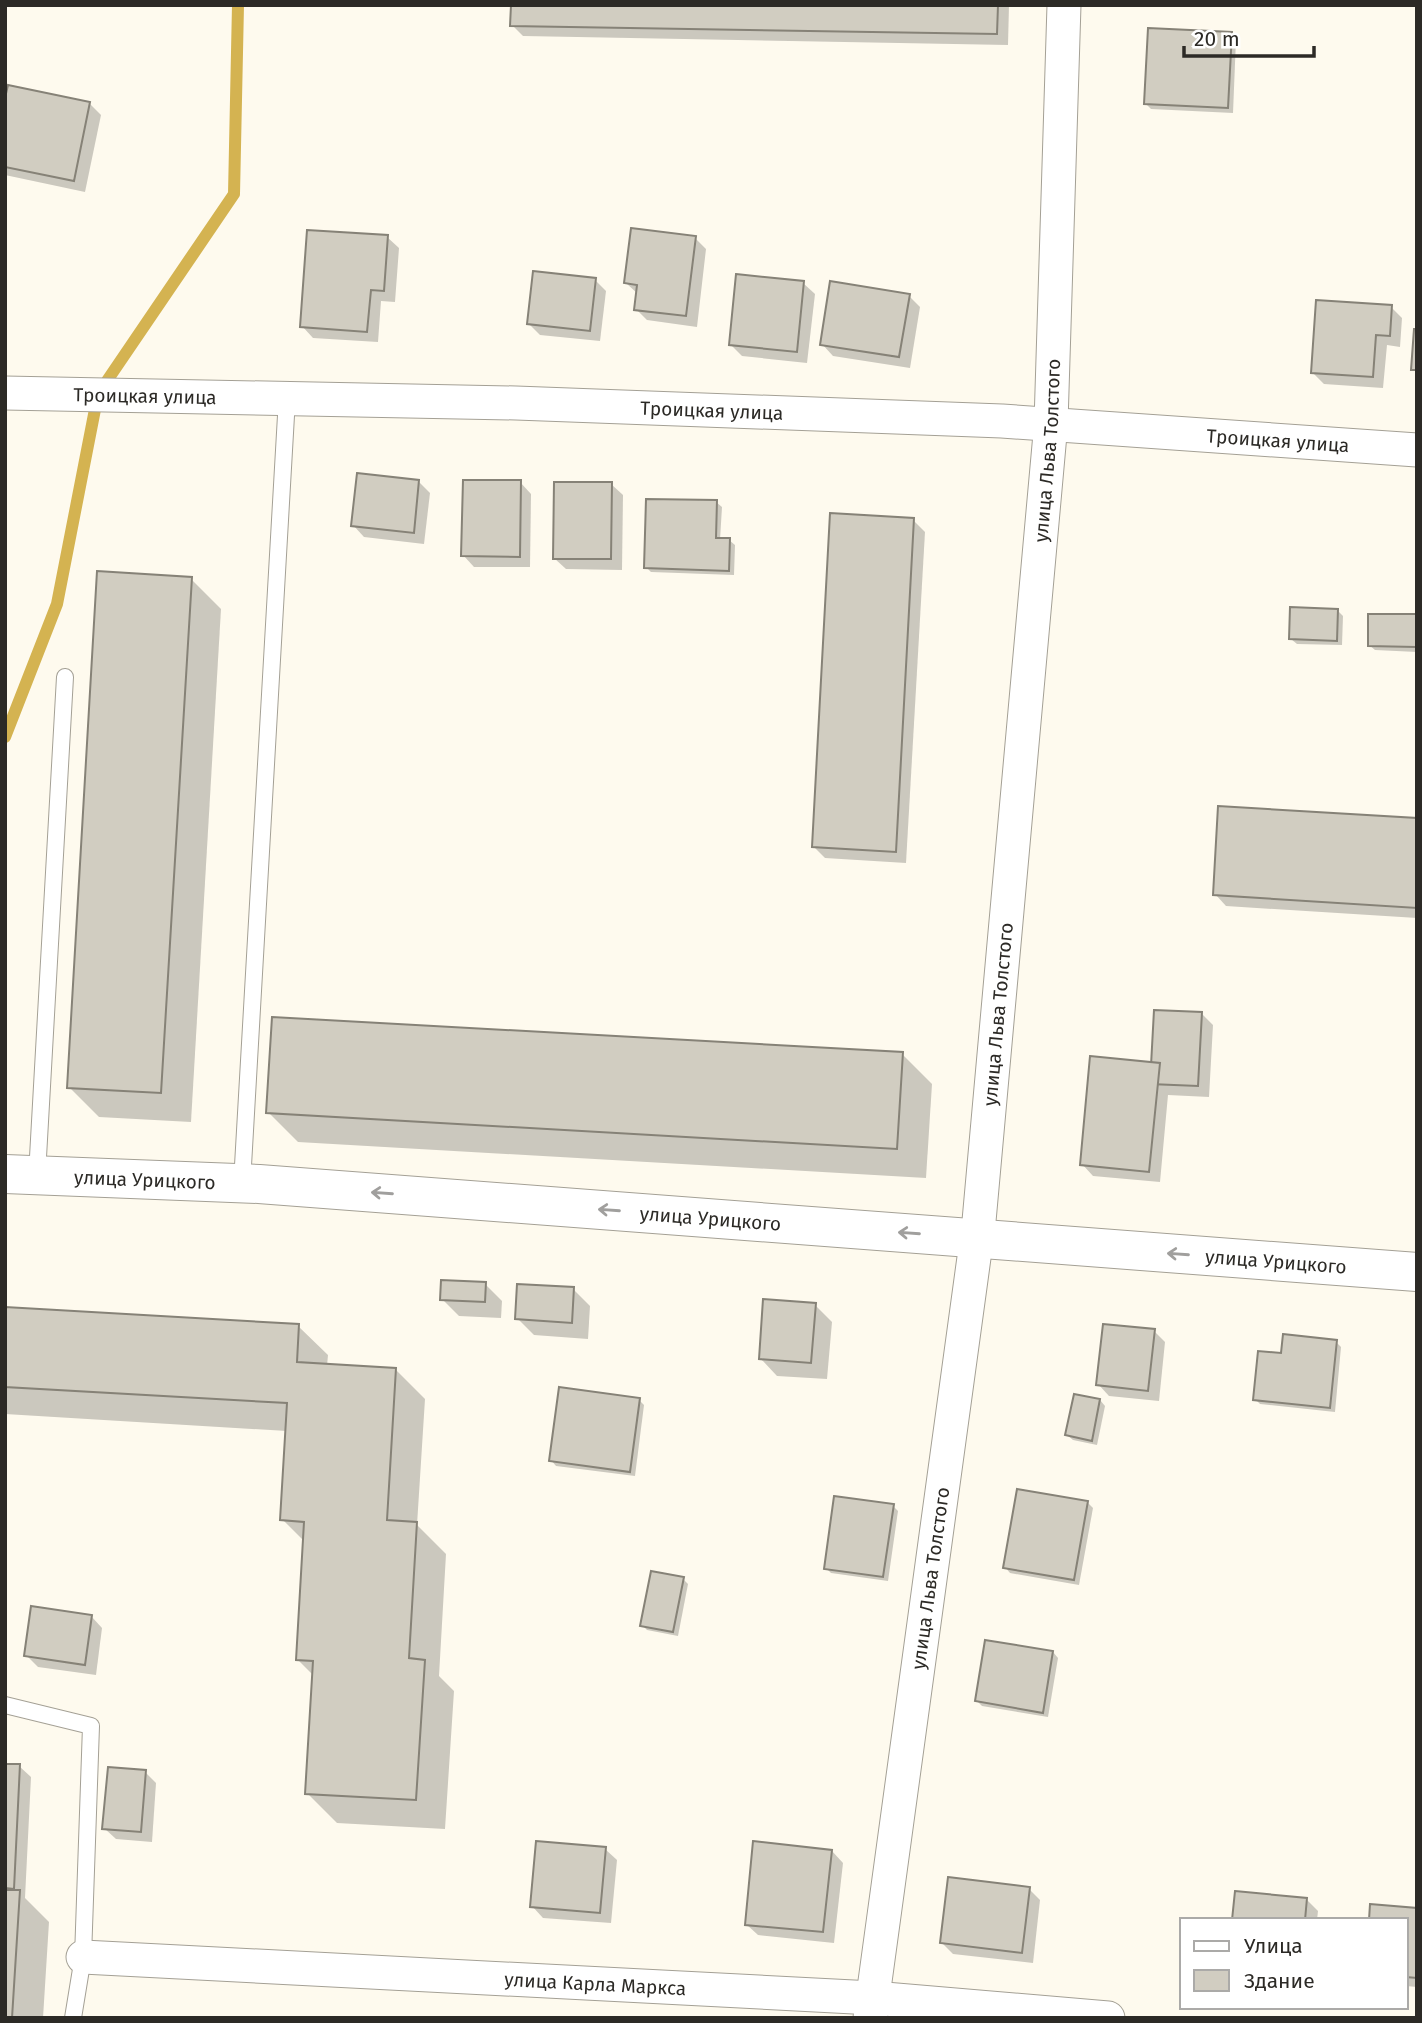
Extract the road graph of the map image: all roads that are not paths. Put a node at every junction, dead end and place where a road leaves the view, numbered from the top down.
1 (1064, 5) edge
2 (5, 393) edge
3 (287, 398) junction
4 (1051, 423) junction
5 (1417, 450) edge
6 (65, 677) dead end
7 (21, 1174) edge
8 (242, 1183) junction
9 (977, 1238) junction
10 (1417, 1272) edge
11 (5, 1705) edge
12 (83, 1957) junction
13 (872, 2008) edge
14 (73, 2018) edge
15 (1108, 2018) edge

1 - 4 street, улица Льва Толстого
2 - 3 street, Троицкая улица
3 - 4 street, Троицкая улица
3 - 8 lane
4 - 5 street, Троицкая улица
4 - 9 street, улица Льва Толстого
6 - 7 lane
7 - 8 main road, улица Урицкого
9 -> 8 main road, улица Урицкого
10 -> 9 main road, улица Урицкого
9 - 13 street, улица Льва Толстого
11 - 12 lane
12 - 13 street, улица Карла Маркса
12 - 14 lane
13 - 15 street, улица Карла Маркса

